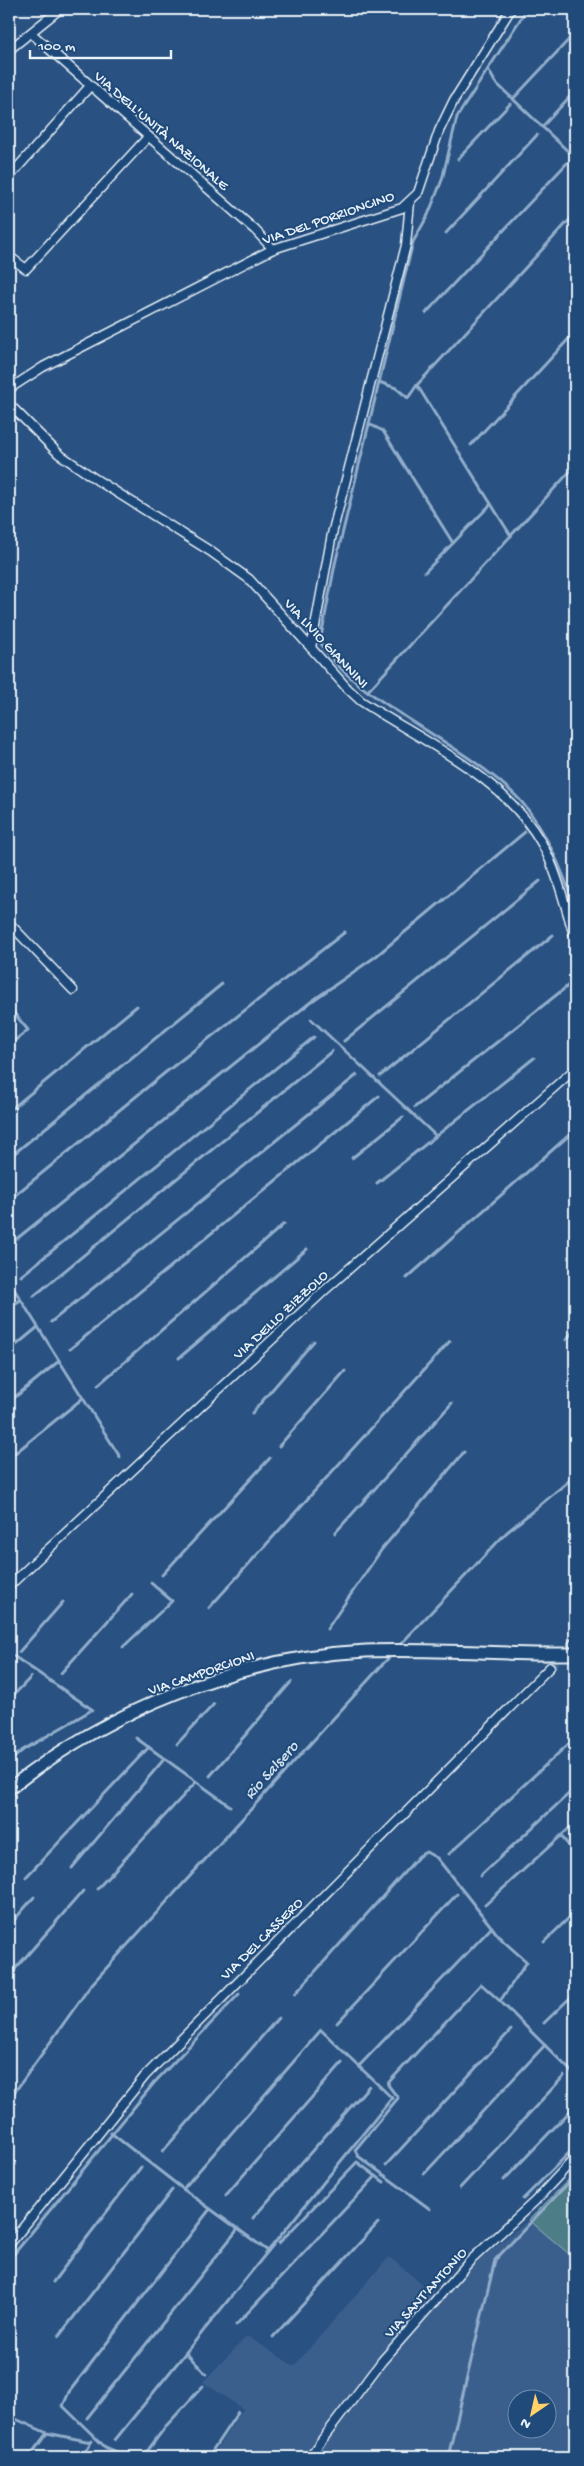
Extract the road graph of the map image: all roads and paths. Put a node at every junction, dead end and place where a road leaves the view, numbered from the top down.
1 (60, 9) edge
2 (511, 9) edge
3 (31, 33) junction
4 (9, 50) edge
5 (90, 86) junction
6 (148, 137) junction
7 (9, 177) edge
8 (410, 202) junction
9 (272, 250) junction
10 (9, 256) edge
11 (9, 389) edge
12 (9, 404) edge
13 (311, 648) junction
14 (9, 923) edge
15 (575, 938) edge
16 (73, 990) dead end
17 (575, 1068) edge
18 (9, 1586) edge
19 (574, 1649) edge
20 (550, 1667) tunnel mouth
21 (9, 1789) edge
22 (575, 2158) edge
23 (9, 2245) edge
24 (309, 2457) edge

1 - 3 street
2 - 8 street, VIA DEL PORRIONCINO
3 - 4 street
3 - 5 street, VIA DELL'UNITÀ NAZIONALE
5 - 6 street, VIA DELL'UNITÀ NAZIONALE
5 - 7 street
6 - 9 street, VIA DELL'UNITÀ NAZIONALE
6 - 10 street
8 - 9 street, VIA DEL PORRIONCINO
8 - 13 street
9 - 11 street, VIA DEL PORRIONCINO
12 - 13 street, VIA LIVIO GIANNINI
13 - 15 street, VIA LIVIO GIANNINI
14 - 16 street
17 - 18 street, VIA DELLO ZIZZOLO
19 - 21 main road, VIA CAMPORCIONI, bridge
20 - 23 street, VIA DEL CASSERO
22 - 24 street, VIA SANT'ANTONIO

